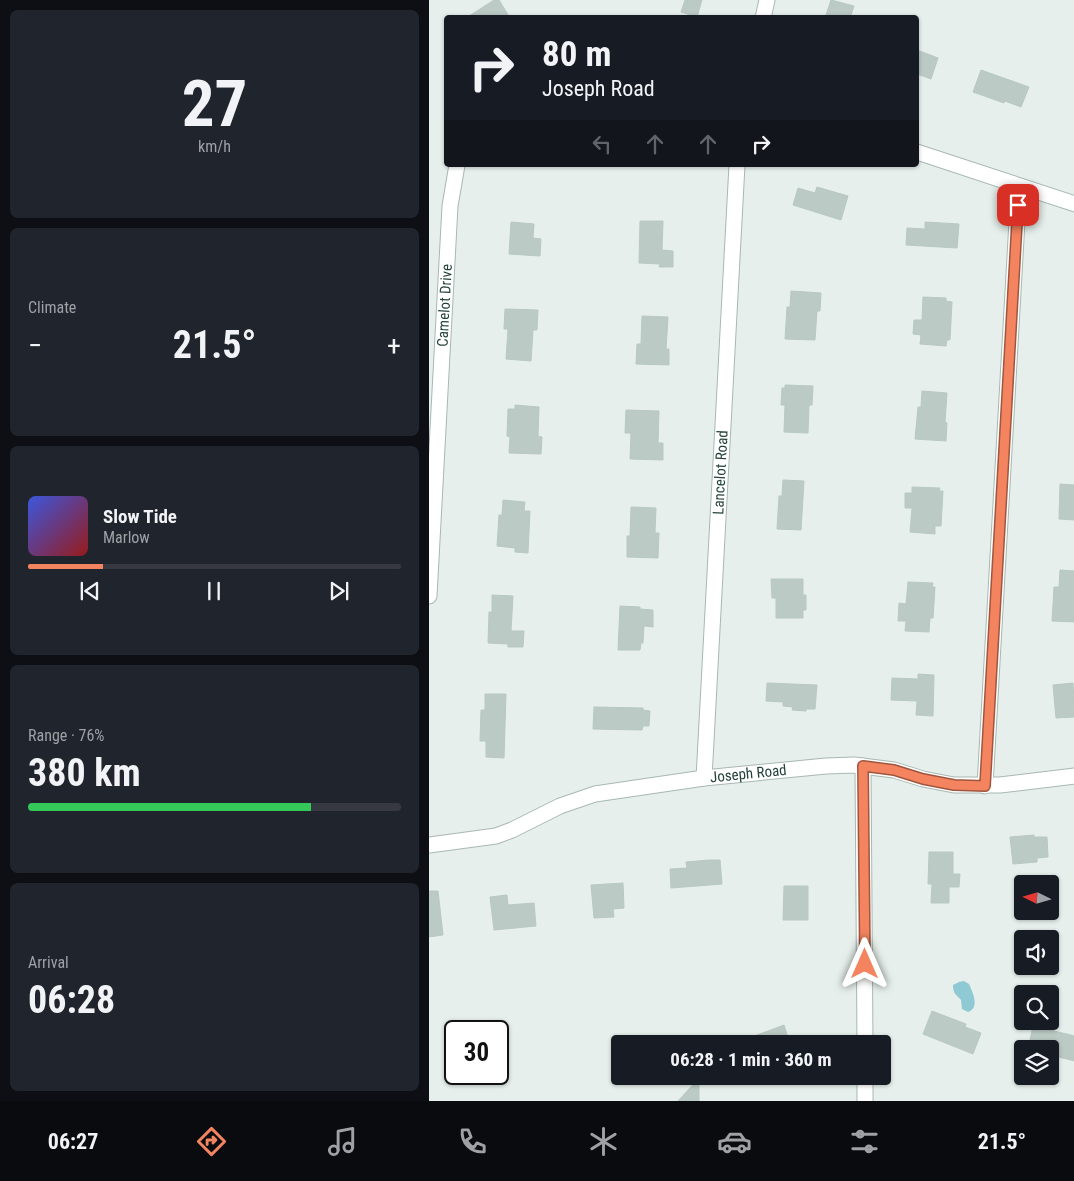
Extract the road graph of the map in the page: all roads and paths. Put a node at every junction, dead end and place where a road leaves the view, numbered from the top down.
1 (767, 0) edge
2 (764, 15) edge
3 (919, 153) edge
4 (457, 167) edge
5 (737, 167) edge
6 (1019, 186) junction
7 (1074, 204) edge
8 (429, 596) edge
9 (863, 766) junction
10 (1074, 776) edge
11 (703, 778) junction
12 (985, 786) junction
13 (429, 845) edge
14 (865, 1035) edge
15 (865, 1085) edge
16 (865, 1101) edge

1 - 2 street
3 - 6 street
4 - 8 street, Camelot Drive
5 - 11 street, Lancelot Road
6 - 7 street
6 - 12 street
9 - 11 street, Joseph Road
9 - 12 street, Joseph Road
9 - 14 street
10 - 12 street, Joseph Road
11 - 13 street, Joseph Road
15 - 16 street

